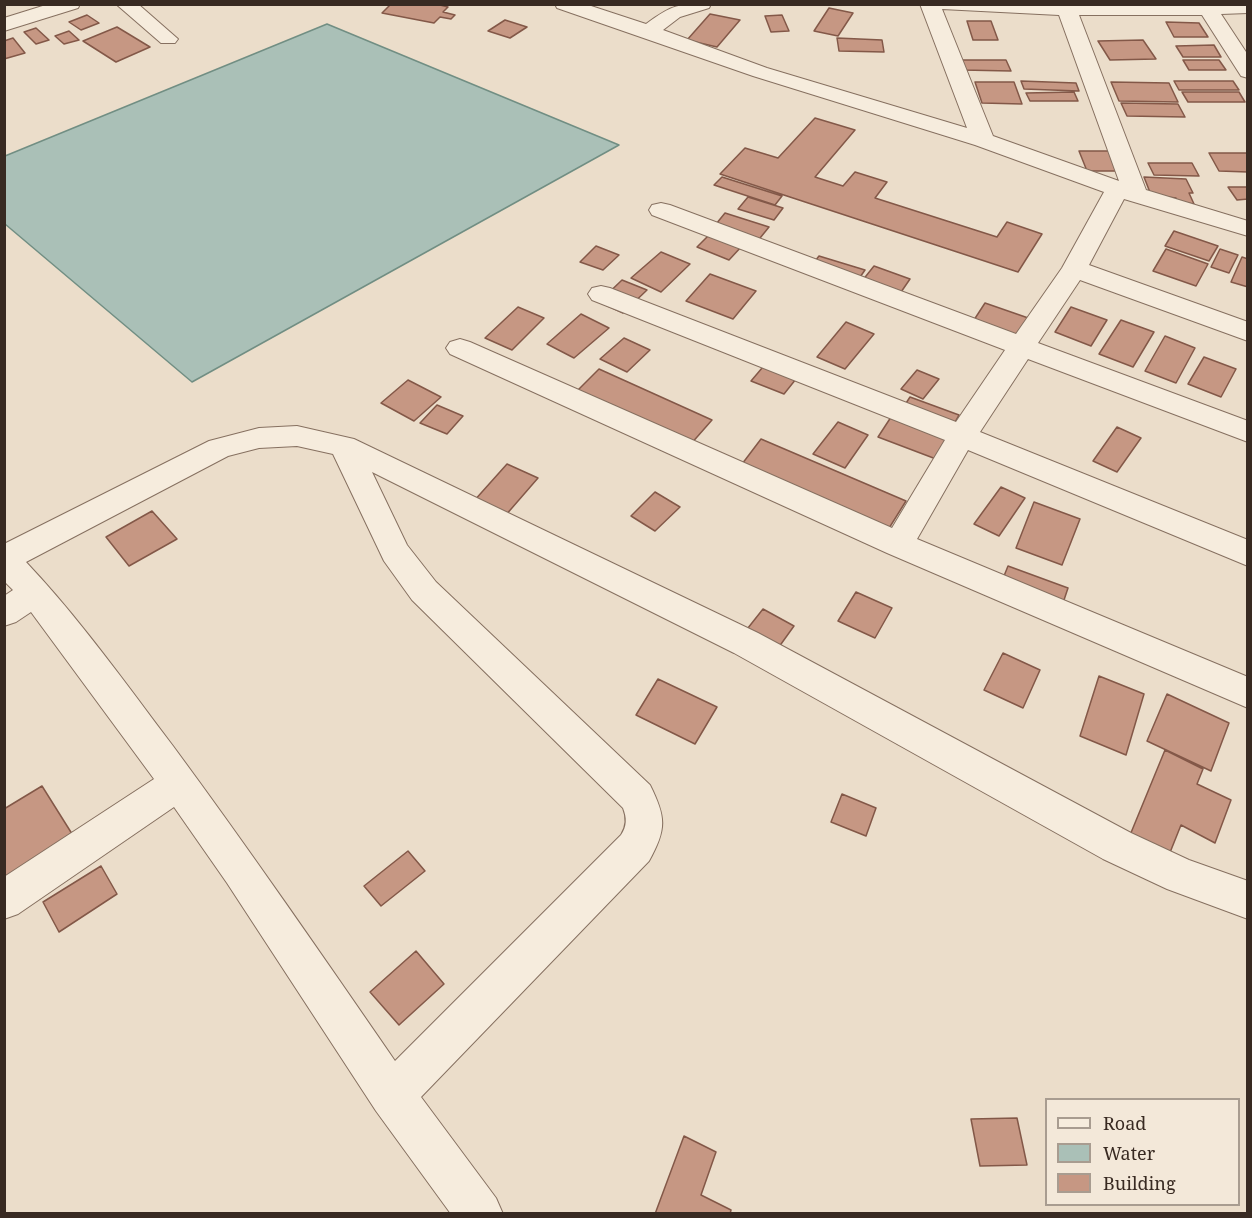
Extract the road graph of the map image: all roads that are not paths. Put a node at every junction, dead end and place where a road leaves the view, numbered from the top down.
1 (71, 4) edge
2 (125, 4) edge
3 (564, 4) edge
4 (702, 4) edge
5 (930, 4) edge
6 (944, 4) edge
7 (1248, 7) edge
8 (1067, 9) junction
9 (1208, 9) junction
10 (4, 25) edge
11 (649, 32) junction
12 (168, 39) dead end
13 (1248, 72) edge
14 (983, 140) junction
15 (1127, 191) junction
16 (661, 210) dead end
17 (1248, 229) edge
18 (1074, 269) junction
19 (601, 294) dead end
20 (1248, 332) edge
21 (1023, 347) junction
22 (460, 348) dead end
23 (1248, 432) edge
24 (962, 436) junction
25 (344, 446) junction
26 (898, 544) junction
27 (1248, 554) edge
28 (20, 603) edge
29 (1248, 693) edge
30 (179, 783) junction
31 (4, 900) edge
32 (1248, 900) edge
33 (392, 1095) junction
34 (480, 1214) edge

1 - 10 street
2 - 12 street
3 - 11 street
4 - 11 street
5 - 14 street
6 - 8 street
7 - 9 street
8 - 9 street
8 - 15 street
9 - 13 street
11 - 14 street
14 - 15 street
15 - 17 street
15 - 18 street
16 - 21 street
18 - 20 street
18 - 21 street
19 - 24 street
21 - 23 street
21 - 24 street
22 - 26 street
24 - 26 street
24 - 27 street
25 - 28 street
25 - 32 street
25 - 33 street
26 - 29 street
28 - 30 street
30 - 31 street
30 - 33 street
33 - 34 street

